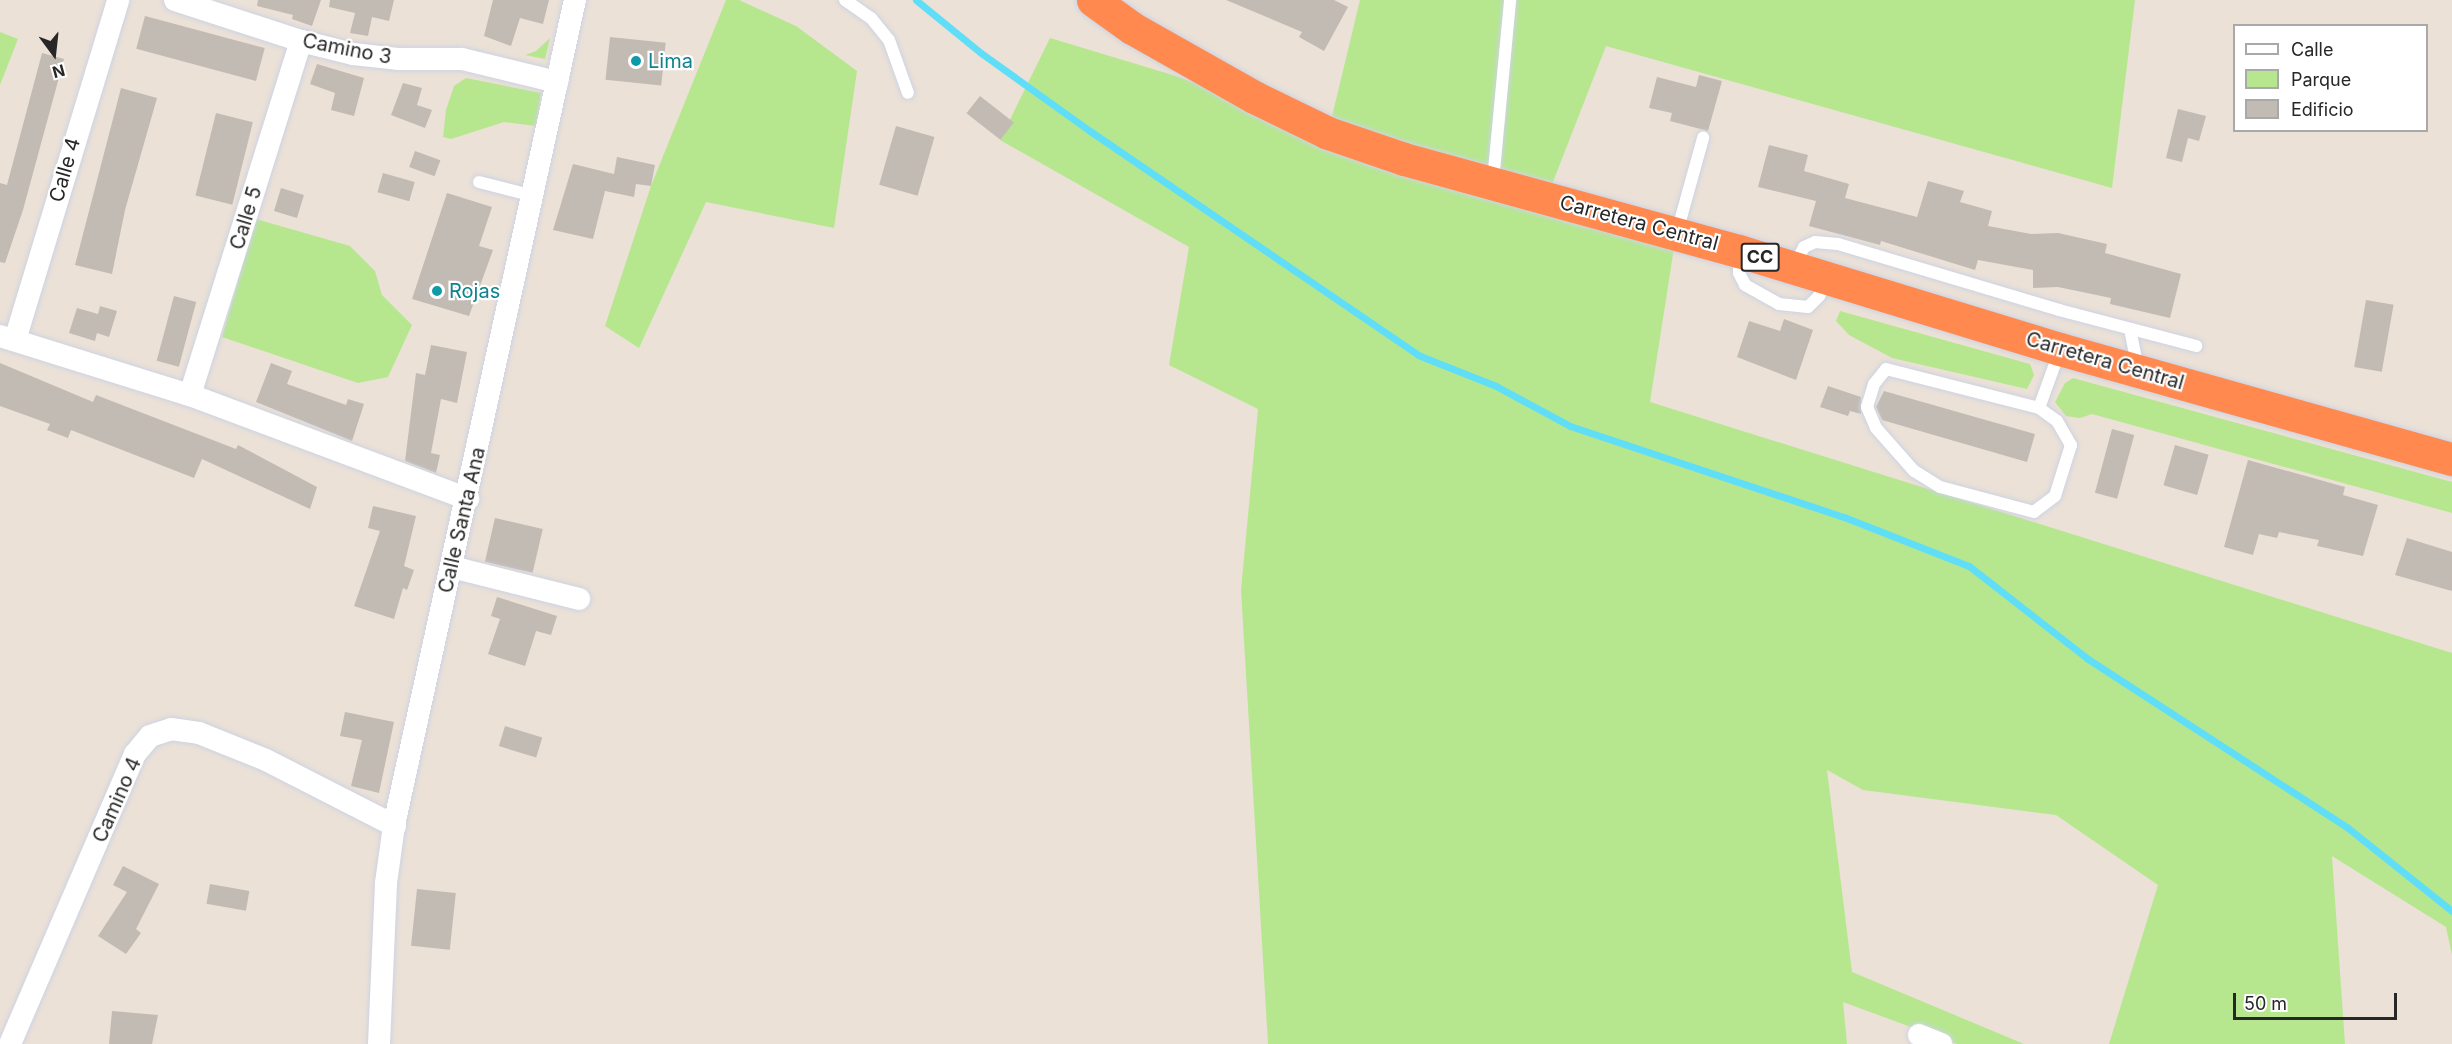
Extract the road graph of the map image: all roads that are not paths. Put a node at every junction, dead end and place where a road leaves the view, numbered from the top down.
1 (118, 0) edge
2 (175, 0) edge
3 (576, 0) edge
4 (845, 0) edge
5 (1093, 0) edge
6 (1510, 0) edge
7 (301, 41) junction
8 (557, 82) junction
9 (908, 93) dead end
10 (1703, 138) dead end
11 (479, 182) dead end
12 (1493, 182) junction
13 (531, 195) junction
14 (1676, 235) junction
15 (1739, 251) junction
16 (1793, 267) junction
17 (1827, 278) junction
18 (2130, 329) junction
19 (7, 338) edge
20 (2196, 346) dead end
21 (2060, 349) junction
22 (2138, 370) junction
23 (190, 395) junction
24 (2039, 408) junction
25 (2452, 459) edge
26 (468, 499) junction
27 (452, 567) junction
28 (579, 599) dead end
29 (394, 826) junction
30 (1919, 1035) dead end
31 (10, 1044) edge
32 (379, 1044) edge
33 (1941, 1044) edge

1 - 19 street, Calle 4
2 - 7 street, Camino 3
3 - 8 street, Calle Santa Ana
4 - 9 lane
5 - 12 highway, Carretera Central / CC
6 - 12 lane
7 - 8 street, Camino 3
7 - 23 street, Calle 5
8 - 13 street, Calle Santa Ana
10 - 14 lane
11 - 13 lane
12 - 14 highway, Carretera Central / CC
13 - 26 street, Calle Santa Ana
14 - 15 highway, Carretera Central / CC
15 - 16 highway, Carretera Central / CC
15 - 17 lane
16 - 17 highway, Carretera Central / CC
16 - 18 lane
17 - 21 highway, Carretera Central / CC
18 - 20 lane
18 - 22 lane
19 - 23 street
21 - 22 highway, Carretera Central / CC
21 - 24 lane
22 - 25 highway, Carretera Central / CC
23 - 26 street
24 - 24 lane
26 - 27 street, Calle Santa Ana
27 - 28 street
27 - 29 street, Calle Santa Ana
29 - 31 street, Camino 4
29 - 32 street, Calle Santa Ana
30 - 33 street

